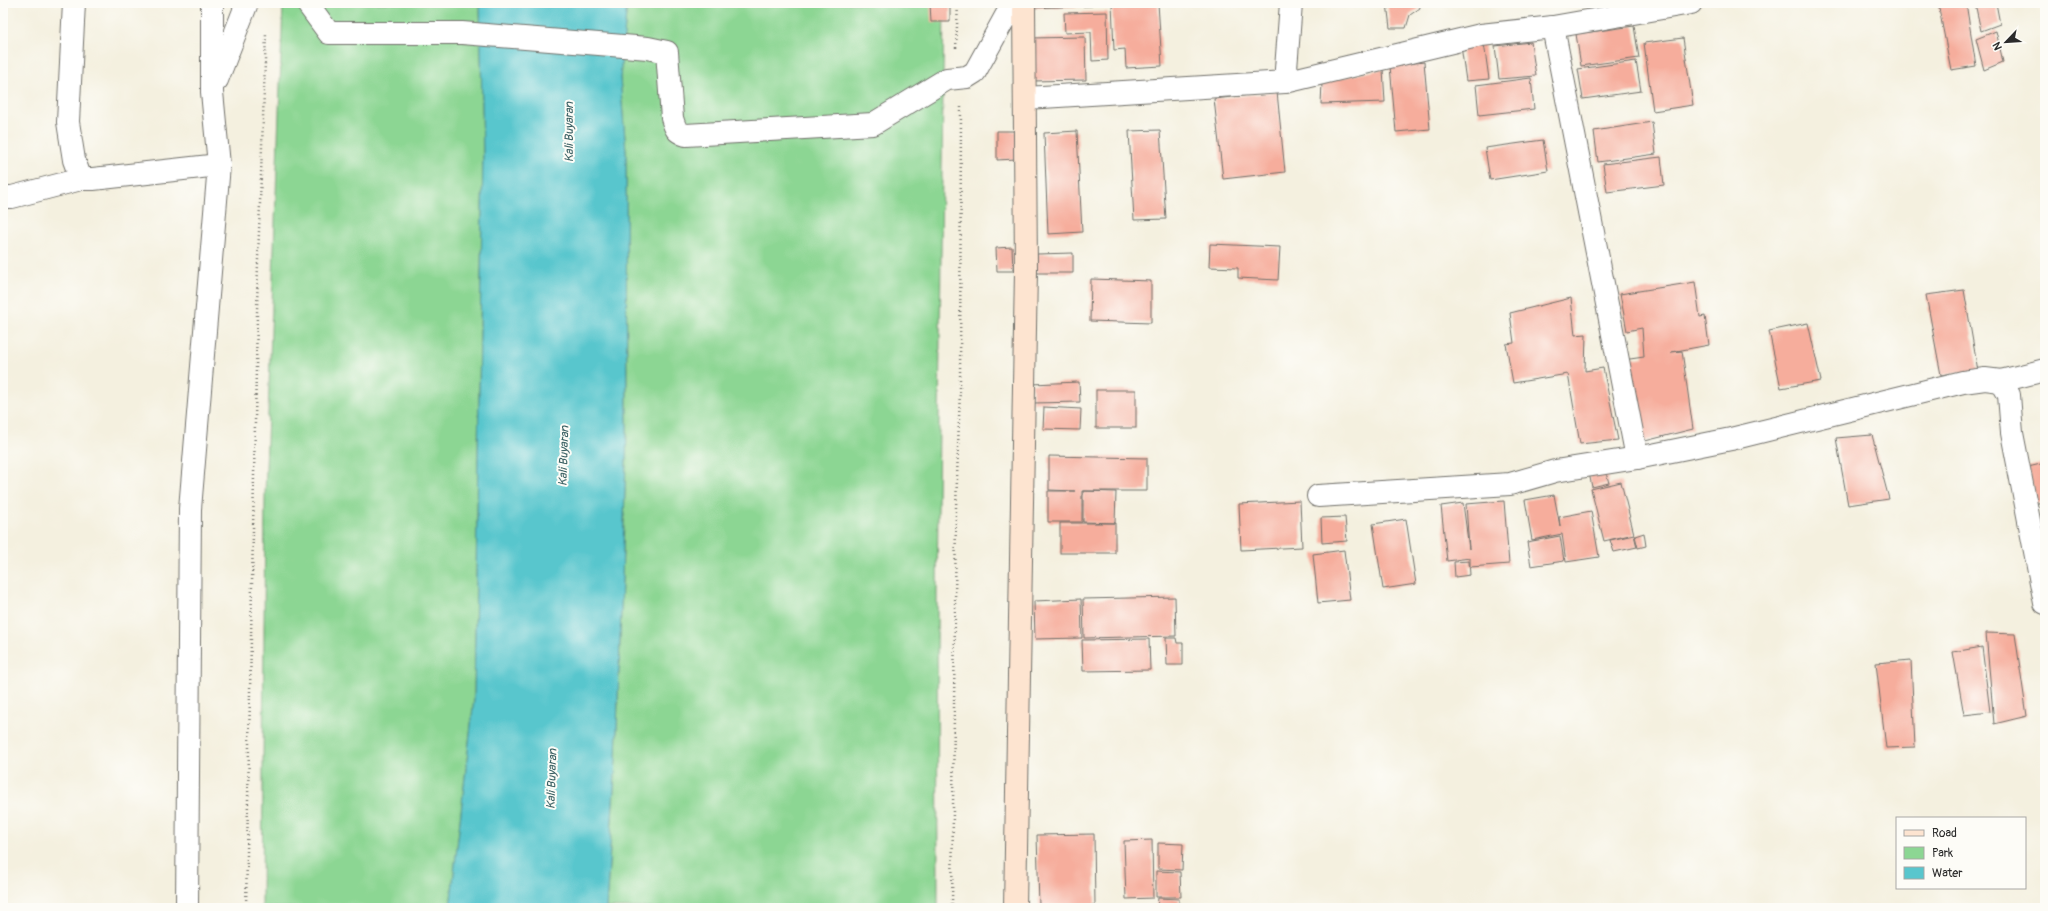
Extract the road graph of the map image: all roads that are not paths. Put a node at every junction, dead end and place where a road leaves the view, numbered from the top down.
1 (74, 3) edge
2 (212, 3) edge
3 (248, 3) edge
4 (307, 3) edge
5 (1013, 3) edge
6 (1024, 3) edge
7 (1290, 3) edge
8 (1692, 3) edge
9 (1553, 27) junction
10 (1285, 82) junction
11 (212, 92) junction
12 (1026, 98) junction
13 (219, 165) junction
14 (82, 179) junction
15 (3, 197) edge
16 (2045, 370) edge
17 (2001, 380) junction
18 (1637, 458) junction
19 (1318, 496) dead end
20 (2045, 603) edge
21 (187, 908) edge
22 (1015, 908) edge

1 - 14 street
2 - 11 street
3 - 11 street
4 - 5 street
6 - 12 street
7 - 10 street
8 - 9 street
9 - 10 street
9 - 18 street
10 - 12 street
11 - 13 street
12 - 22 street
13 - 14 street
13 - 21 street
14 - 15 street
16 - 17 street
17 - 18 street
17 - 20 street
18 - 19 street

